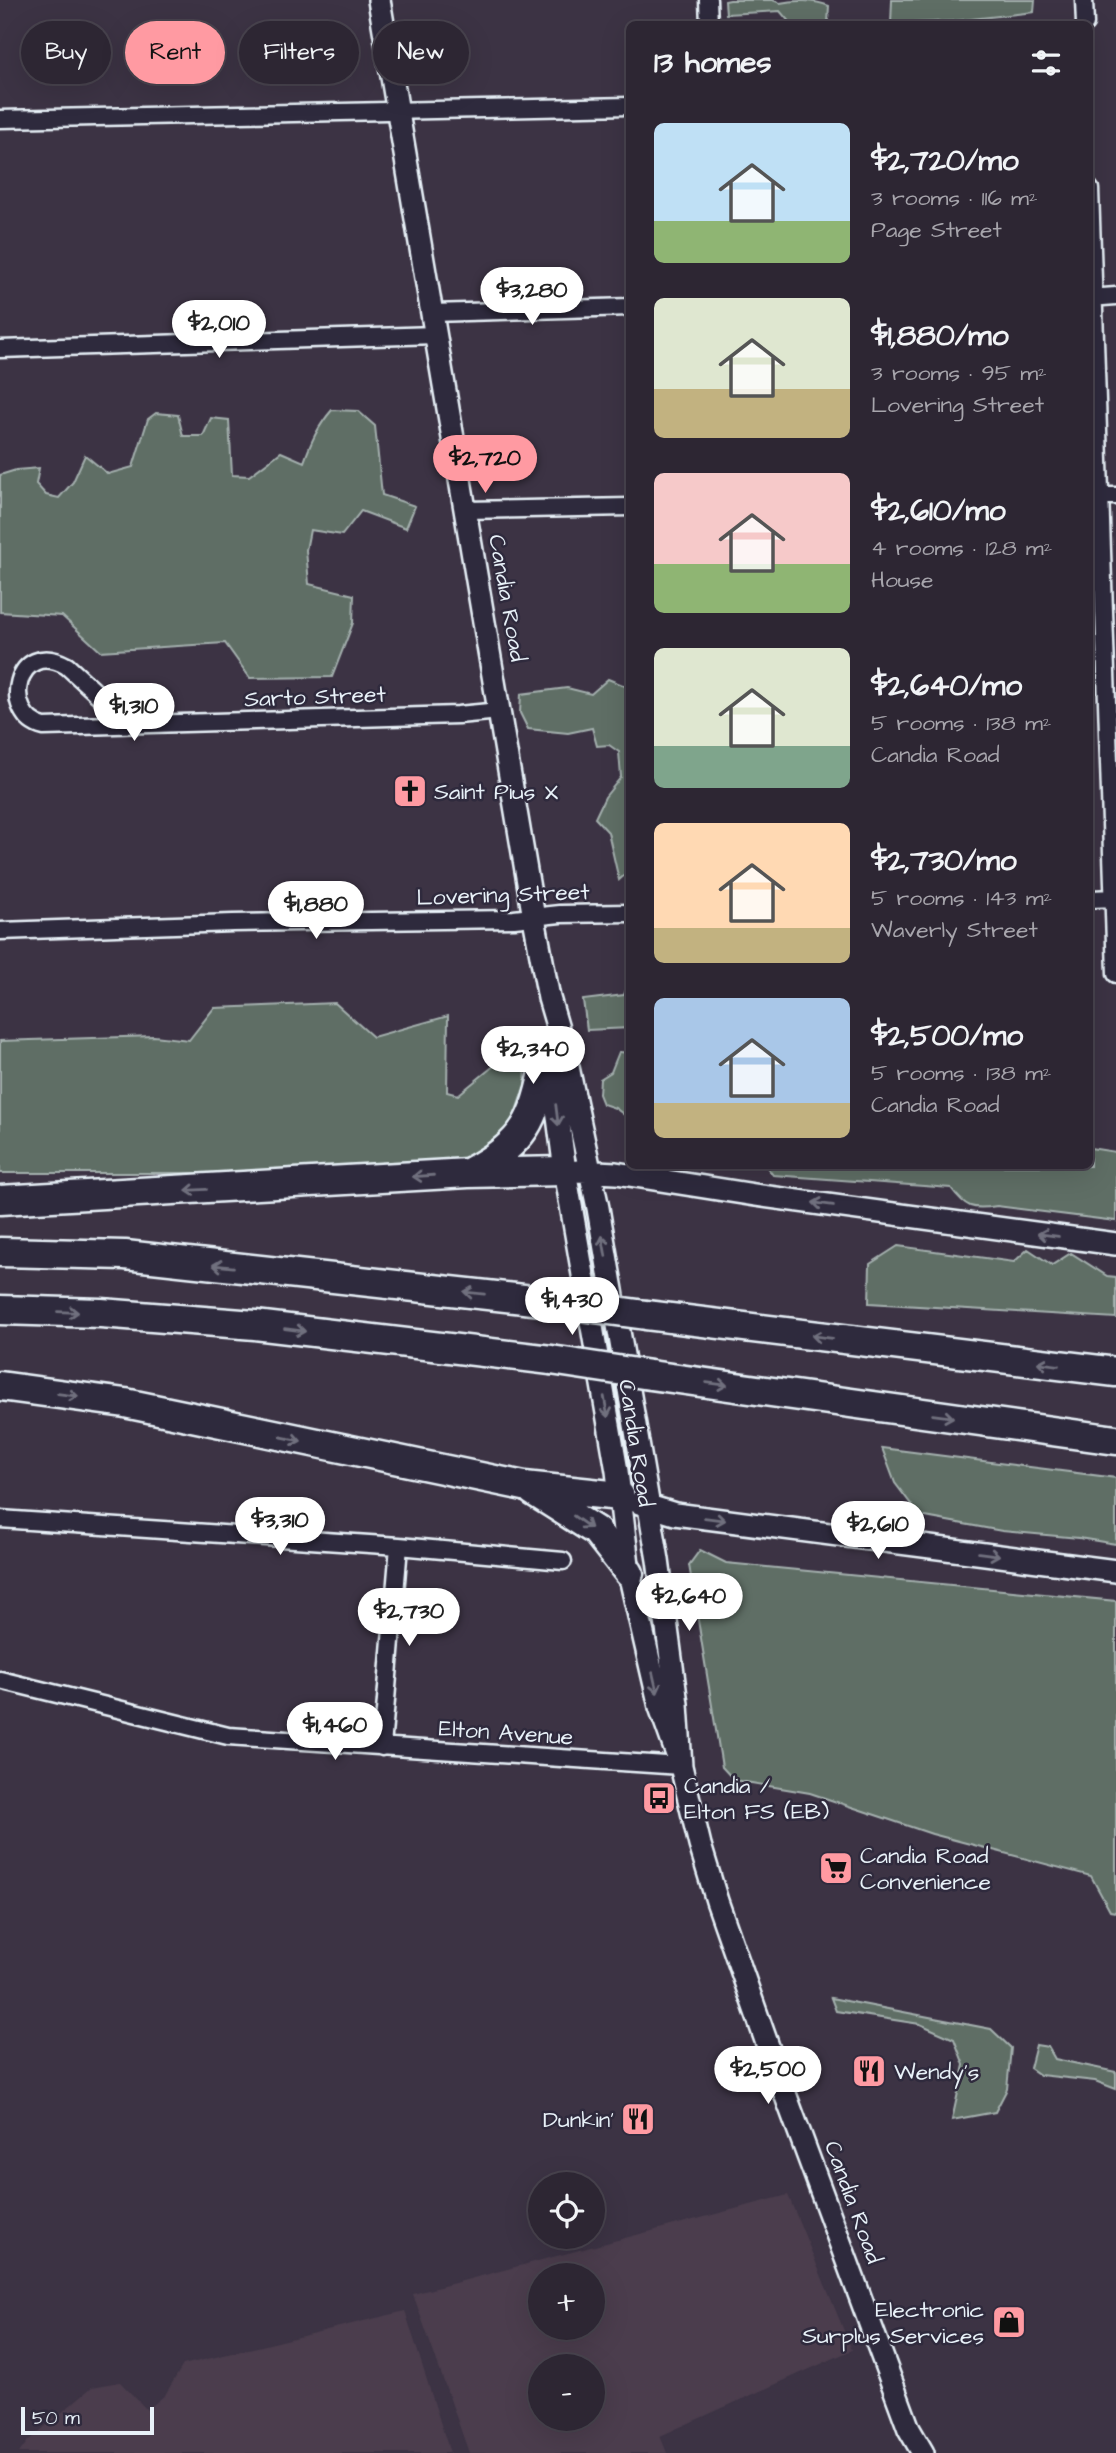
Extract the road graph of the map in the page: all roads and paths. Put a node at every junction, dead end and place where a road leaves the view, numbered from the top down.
1 (379, 0) edge
2 (708, 0) edge
3 (1084, 0) edge
4 (709, 21) edge
5 (1085, 21) edge
6 (626, 106) edge
7 (398, 112) junction
8 (0, 119) edge
9 (1116, 296) edge
10 (1093, 298) edge
11 (626, 307) edge
12 (432, 313) junction
13 (1093, 318) edge
14 (436, 335) junction
15 (0, 349) edge
16 (1102, 496) edge
17 (626, 507) edge
18 (466, 510) junction
19 (500, 711) junction
20 (130, 724) junction
21 (1115, 898) edge
22 (1093, 899) edge
23 (626, 913) edge
24 (534, 918) junction
25 (0, 931) edge
26 (1116, 974) edge
27 (549, 998) junction
28 (549, 1053) junction
29 (578, 1171) junction
30 (468, 1173) junction
31 (0, 1200) edge
32 (1116, 1244) edge
33 (0, 1252) edge
34 (0, 1310) edge
35 (1116, 1372) edge
36 (0, 1386) edge
37 (1116, 1440) edge
38 (524, 1486) junction
39 (620, 1496) junction
40 (648, 1507) junction
41 (0, 1519) edge
42 (399, 1546) junction
43 (563, 1561) dead end
44 (1116, 1571) edge
45 (629, 1573) junction
46 (0, 1680) edge
47 (382, 1747) junction
48 (681, 1766) junction
49 (909, 2429) junction
50 (913, 2453) edge
51 (923, 2453) edge

1 - 7 main road, Candia Road
2 - 4 street
3 - 5 street
6 - 7 street
7 - 8 street
7 - 12 main road, Candia Road
9 - 10 street
11 - 12 street
12 - 14 main road, Candia Road
13 - 16 street
14 - 15 street
14 - 18 main road, Candia Road
16 - 21 street
17 - 18 street
18 - 19 main road, Candia Road
19 - 20 street, Sarto Street
19 - 24 main road, Candia Road
20 - 20 street, Sarto Street
21 - 22 street
21 - 26 street
23 - 24 street, Lovering Street
24 - 25 street, Lovering Street
24 - 27 main road, Candia Road
27 - 28 main road, Candia Road
27 - 29 main road, Candia Road
28 -> 29 main road, Candia Road
28 - 30 highway
29 - 30 highway
32 -> 29 main road
29 -> 39 main road, Candia Road
40 -> 29 main road, Candia Road
30 -> 31 highway
35 -> 33 highway, bridge
34 -> 37 highway, bridge
36 -> 38 highway
38 - 39 highway
38 -> 45 highway
39 - 40 main road
39 - 45 main road, Candia Road
40 -> 44 main road
40 - 48 main road, Candia Road
41 - 42 street
42 - 43 street
42 - 47 street
45 -> 48 main road, Candia Road
46 - 47 street, Elton Avenue
47 - 48 street, Elton Avenue
48 - 49 main road, Candia Road
49 - 50 main road
49 - 51 main road, Candia Road

